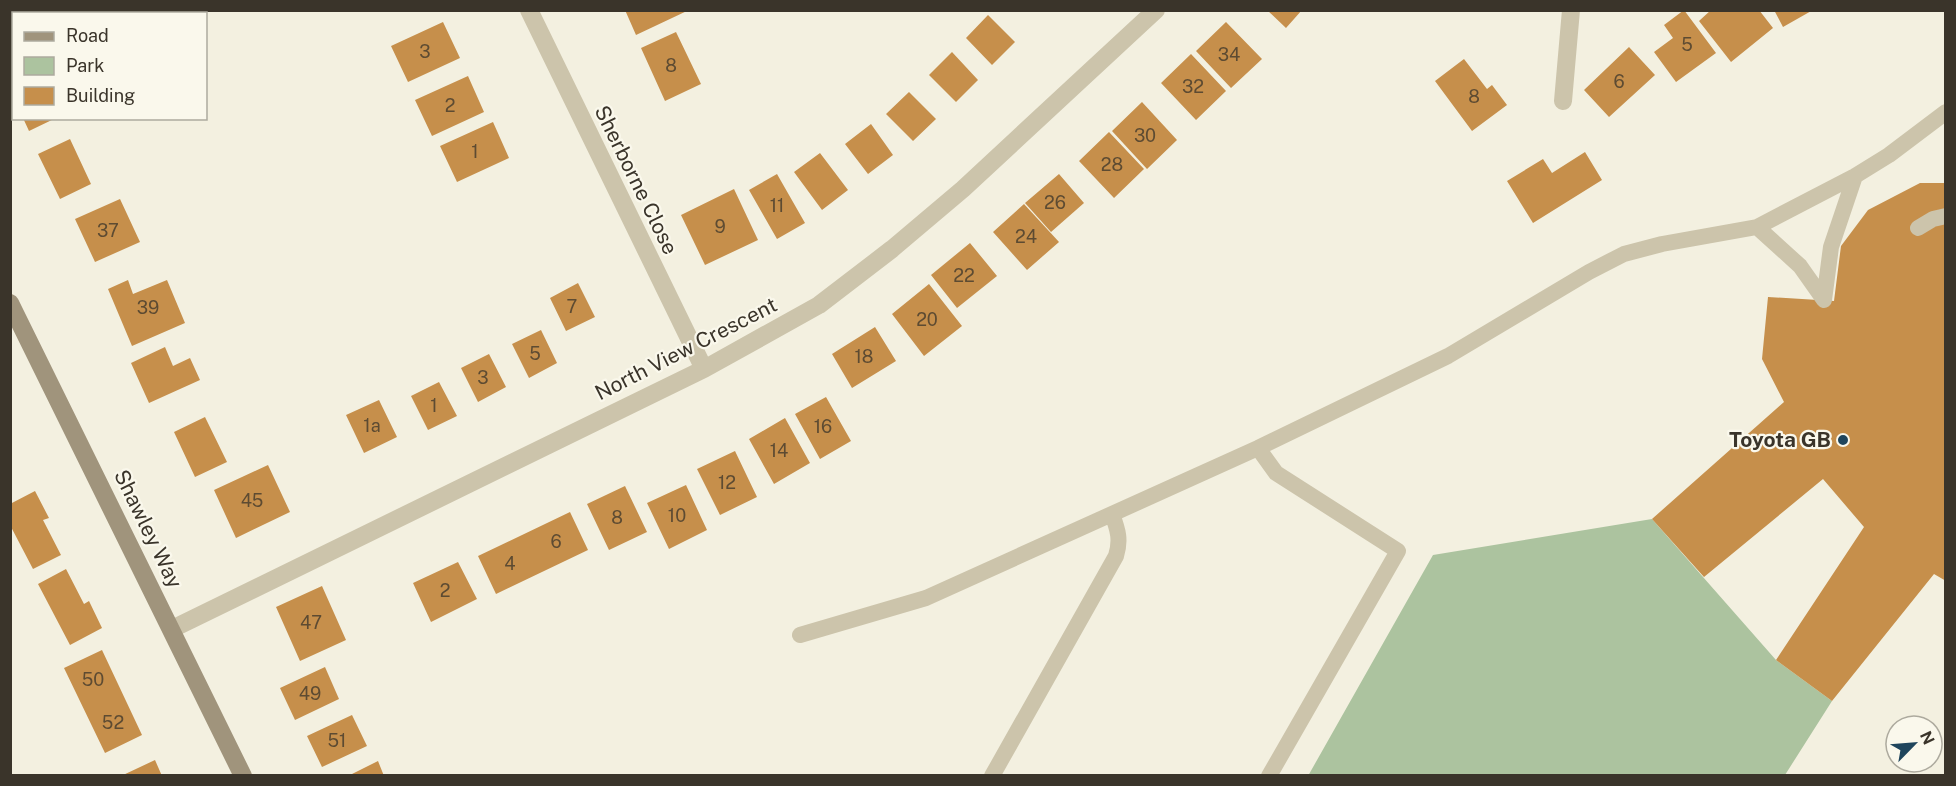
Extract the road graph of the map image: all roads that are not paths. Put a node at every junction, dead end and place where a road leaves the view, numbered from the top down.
1 (529, 10) edge
2 (1571, 10) edge
3 (1155, 11) edge
4 (1563, 101) dead end
5 (1946, 112) edge
6 (1855, 176) junction
7 (1946, 216) edge
8 (1758, 227) junction
9 (1918, 228) dead end
10 (12, 311) edge
11 (704, 369) junction
12 (1258, 448) junction
13 (1112, 514) junction
14 (172, 629) junction
15 (800, 635) dead end
16 (243, 776) edge
17 (992, 776) edge
18 (1269, 776) edge

1 - 11 street, Sherborne Close
2 - 4 street
3 - 11 street, North View Crescent
5 - 6 lane
6 - 8 lane
6 - 8 lane
7 - 9 lane
8 - 12 lane
10 - 14 street, Shawley Way
11 - 14 street, North View Crescent
12 - 13 lane
12 - 18 lane
13 - 15 lane
13 - 17 lane
14 - 16 street, Shawley Way

